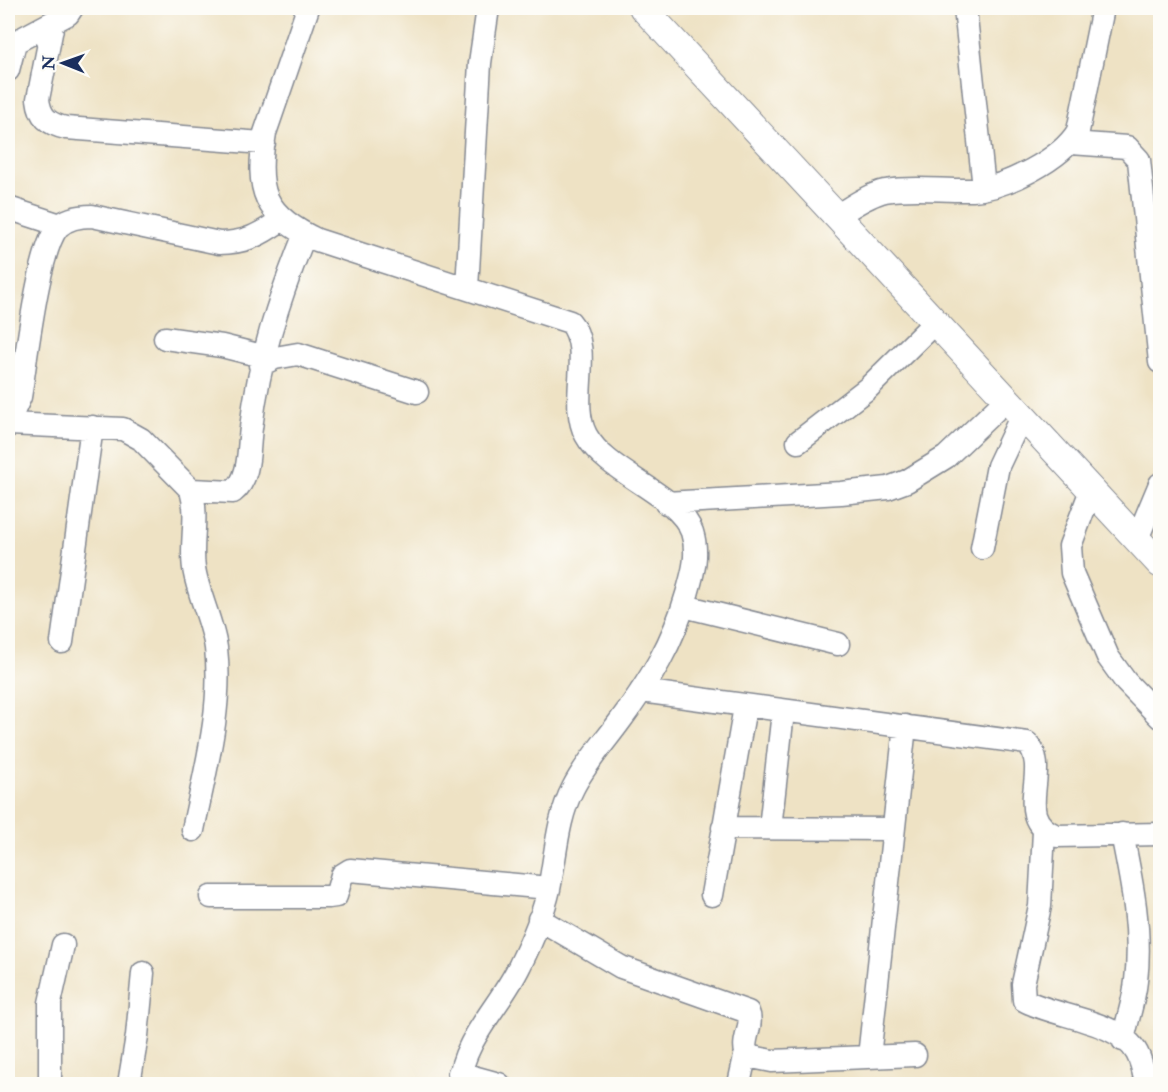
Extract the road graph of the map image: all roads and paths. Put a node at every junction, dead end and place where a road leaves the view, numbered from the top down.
1 (72, 8) edge
2 (308, 8) edge
3 (488, 8) edge
4 (644, 8) edge
5 (965, 8) edge
6 (1103, 8) edge
7 (53, 23) junction
8 (11, 44) edge
9 (8, 70) edge
10 (264, 143) junction
11 (1071, 143) junction
12 (984, 188) junction
13 (8, 208) edge
14 (836, 216) junction
15 (281, 220) junction
16 (60, 225) junction
17 (305, 234) junction
18 (467, 288) junction
19 (935, 322) junction
20 (165, 338) dead end
21 (261, 361) junction
22 (1161, 362) edge
23 (417, 392) dead end
24 (1014, 407) junction
25 (8, 417) edge
26 (8, 424) edge
27 (92, 427) junction
28 (798, 442) dead end
29 (1161, 484) edge
30 (191, 490) junction
31 (1091, 490) junction
32 (666, 503) junction
33 (1137, 539) junction
34 (982, 548) dead end
35 (1161, 564) edge
36 (684, 606) junction
37 (62, 642) dead end
38 (838, 645) dead end
39 (641, 691) junction
40 (745, 707) junction
41 (783, 712) junction
42 (1161, 717) edge
43 (905, 726) junction
44 (723, 828) junction
45 (770, 828) junction
46 (893, 829) junction
47 (193, 830) dead end
48 (1044, 831) junction
49 (1122, 834) junction
50 (1161, 834) edge
51 (549, 888) junction
52 (712, 895) dead end
53 (211, 897) dead end
54 (539, 919) junction
55 (63, 945) dead end
56 (143, 973) dead end
57 (1123, 1040) junction
58 (746, 1052) junction
59 (915, 1055) dead end
60 (869, 1057) junction
61 (459, 1079) edge
62 (50, 1084) edge
63 (129, 1084) edge
64 (499, 1084) edge
65 (739, 1084) edge
66 (1146, 1084) edge

1 - 7 street
2 - 10 street
3 - 18 street
4 - 14 street
5 - 12 street
6 - 11 street
7 - 8 street
7 - 10 street
8 - 9 street
10 - 15 street
11 - 12 street
11 - 22 street
12 - 14 street
13 - 16 street
14 - 19 street
15 - 16 street
15 - 17 street
16 - 25 street
17 - 18 street
17 - 21 street
18 - 32 street
19 - 24 street
19 - 28 street
20 - 21 street
21 - 23 street
21 - 30 street
24 - 31 street
24 - 32 street
24 - 34 street
26 - 27 street
27 - 30 street
27 - 37 street
29 - 33 street
30 - 47 street
31 - 33 street
31 - 42 street
32 - 36 street
33 - 35 street
36 - 38 street
36 - 39 street
39 - 40 street
39 - 51 street
40 - 41 street
40 - 44 street
41 - 43 street
41 - 45 street
43 - 46 street
43 - 48 street
44 - 45 street
44 - 52 street
45 - 46 street
46 - 60 street
48 - 49 street
48 - 57 street
49 - 50 street
49 - 57 street
51 - 53 street
51 - 54 street
54 - 58 street
54 - 61 street
55 - 62 street
56 - 63 street
57 - 66 street
58 - 60 street
58 - 65 street
59 - 60 street
61 - 64 street

